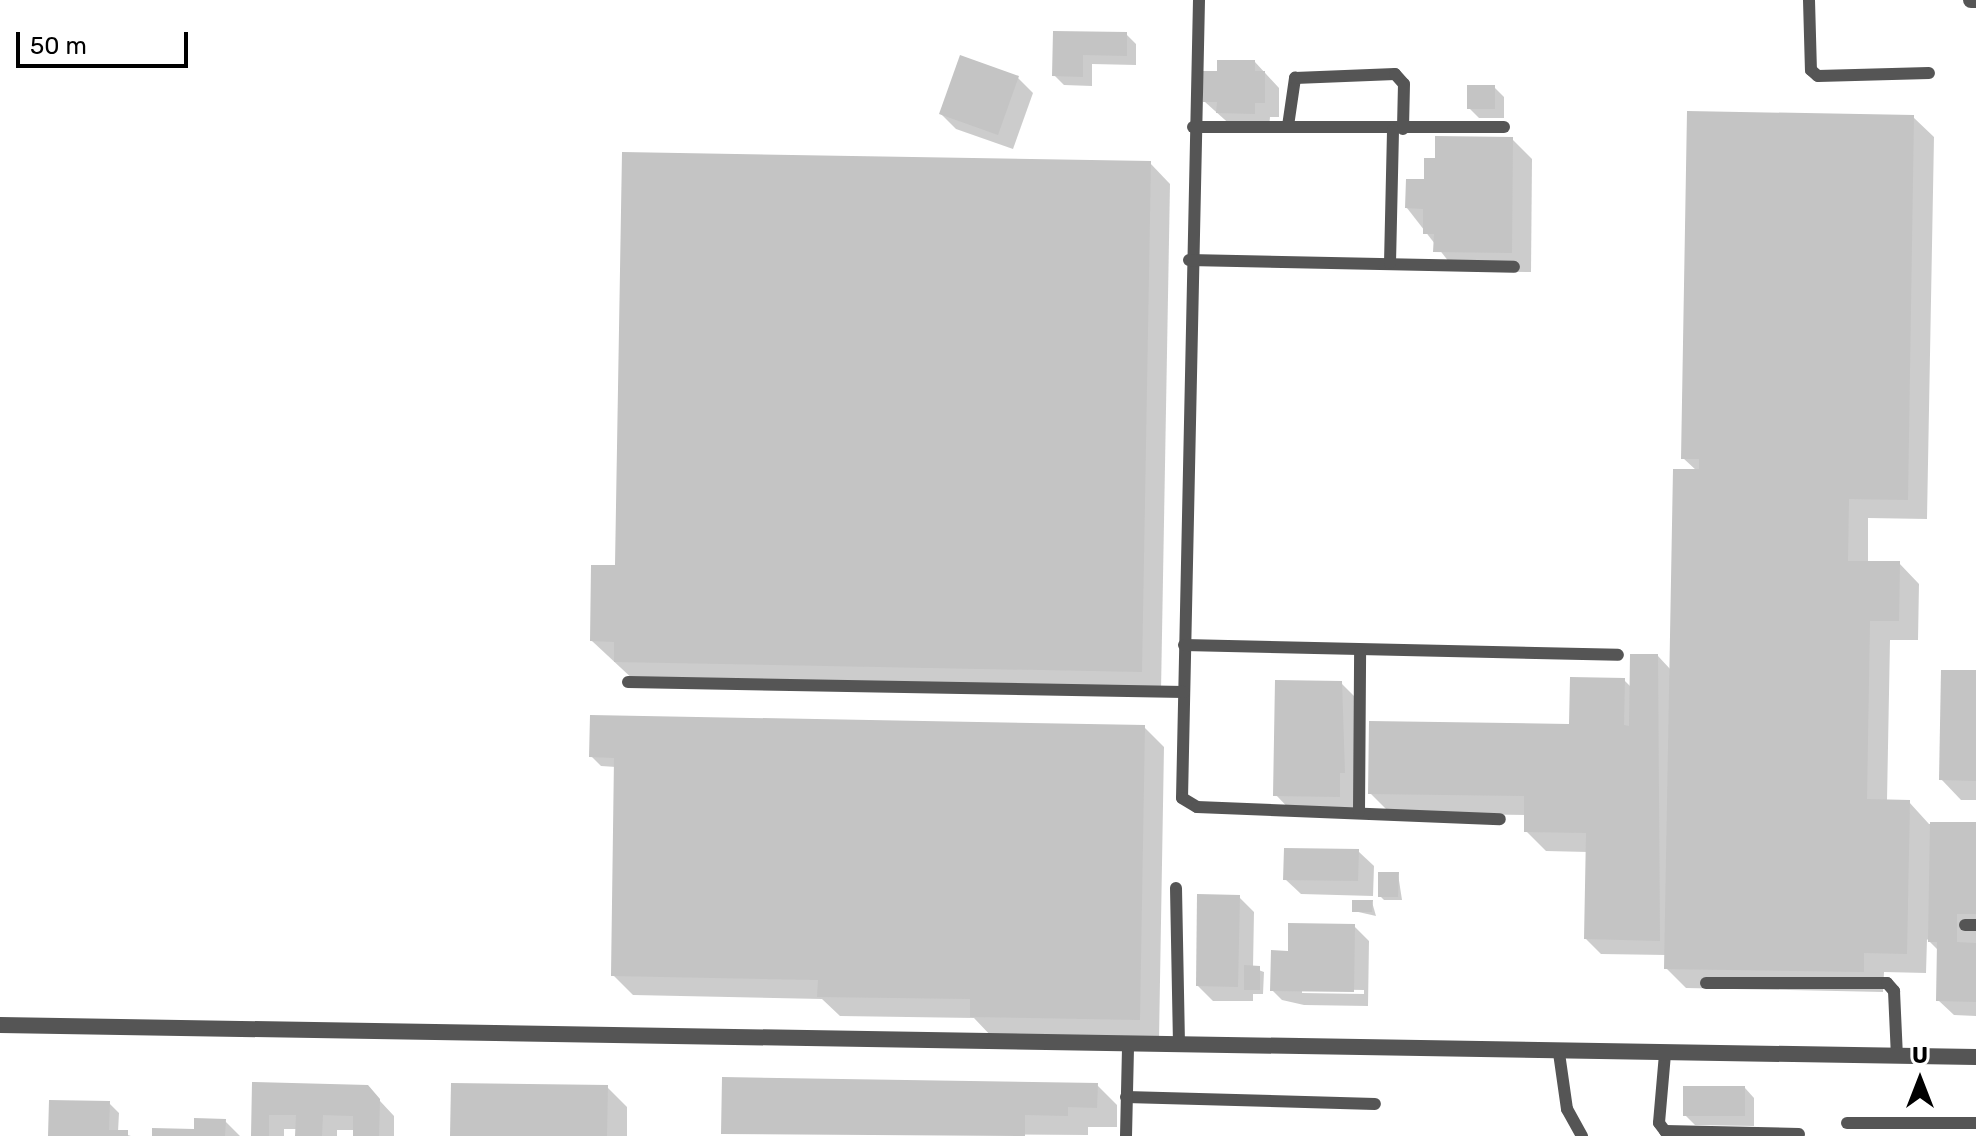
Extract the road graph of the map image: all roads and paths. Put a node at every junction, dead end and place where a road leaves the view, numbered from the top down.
1 (1199, 0) edge
2 (1809, 0) edge
3 (1929, 73) dead end
4 (1288, 126) junction
5 (1193, 127) junction
6 (1504, 127) dead end
7 (1398, 129) junction
8 (1189, 260) junction
9 (1390, 263) junction
10 (1514, 267) dead end
11 (1184, 645) junction
12 (1360, 652) junction
13 (1618, 655) dead end
14 (628, 682) dead end
15 (1184, 692) junction
16 (1359, 812) junction
17 (1500, 819) dead end
18 (1176, 888) dead end
19 (1706, 983) dead end
20 (0, 1025) edge
21 (1128, 1045) junction
22 (1179, 1045) junction
23 (1559, 1053) junction
24 (1665, 1054) junction
25 (1897, 1056) junction
26 (1976, 1057) edge
27 (1126, 1097) junction
28 (1375, 1104) dead end
29 (1847, 1123) dead end
30 (1976, 1123) edge
31 (1799, 1134) edge
32 (1126, 1136) edge
33 (1582, 1136) edge

1 - 5 lane
2 - 3 lane
4 - 5 lane
4 - 7 lane
4 - 7 lane
5 - 8 lane
6 - 7 lane
7 - 9 lane
8 - 9 lane
8 - 11 lane
9 - 10 lane
11 - 12 lane
11 - 15 lane
12 - 13 lane
12 - 16 lane
14 - 15 lane
15 - 16 lane
16 - 17 lane
18 - 22 lane
19 - 25 lane
20 - 21 street
21 - 22 street
21 - 27 lane
22 - 23 street
23 - 24 street
23 - 33 lane
24 - 25 street
24 - 31 lane
25 - 26 street
27 - 28 lane
27 - 32 lane
29 - 30 lane

